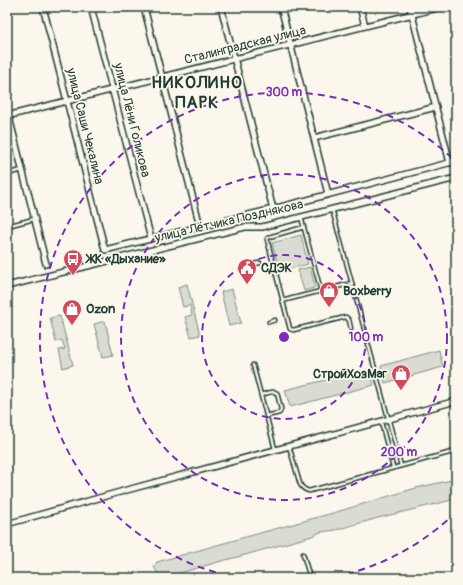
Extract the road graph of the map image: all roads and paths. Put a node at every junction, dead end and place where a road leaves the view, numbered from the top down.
1 (43, 7) edge
2 (91, 7) edge
3 (144, 7) edge
4 (221, 7) edge
5 (280, 7) edge
6 (360, 7) edge
7 (410, 7) edge
8 (441, 7) edge
9 (412, 14) junction
10 (365, 26) junction
11 (290, 45) junction
12 (234, 59) junction
13 (162, 77) junction
14 (112, 89) junction
15 (68, 101) junction
16 (436, 107) junction
17 (7, 109) edge
18 (8, 116) edge
19 (314, 138) junction
20 (456, 161) edge
21 (450, 163) junction
22 (22, 170) junction
23 (7, 174) edge
24 (456, 178) edge
25 (328, 194) junction
26 (273, 208) junction
27 (332, 209) junction
28 (301, 217) junction
29 (34, 219) junction
30 (7, 226) edge
31 (200, 226) junction
32 (304, 227) junction
33 (150, 239) junction
34 (105, 250) joint
35 (260, 263) dead end
36 (46, 264) dead end
37 (254, 264) dead end
38 (352, 283) junction
39 (7, 286) edge
40 (321, 291) junction
41 (282, 301) junction
42 (275, 320) dead end
43 (269, 322) dead end
44 (351, 329) dead end
45 (253, 365) dead end
46 (261, 395) junction
47 (456, 401) edge
48 (266, 416) junction
49 (388, 418) junction
50 (381, 421) junction
51 (289, 446) junction
52 (275, 450) junction
53 (456, 451) edge
54 (401, 466) junction
55 (393, 468) junction
56 (7, 524) edge
57 (303, 554) dead end
58 (310, 578) edge

1 - 15 street, улица Саши Чекалина
2 - 14 street, улица Лёни Голикова
3 - 13 street
4 - 12 street
5 - 11 street
6 - 10 street
7 - 9 street
8 - 9 street, Сталинградская улица
9 - 10 street, Сталинградская улица
9 - 16 street
10 - 11 street, Сталинградская улица
11 - 12 street, Сталинградская улица
11 - 19 street
12 - 13 street, Сталинградская улица
12 - 26 street
13 - 14 street, Сталинградская улица
13 - 31 street
14 - 15 street, Сталинградская улица
14 - 33 street, улица Лёни Голикова
15 - 18 street, Сталинградская улица
15 - 34 street, улица Саши Чекалина
16 - 19 street
16 - 21 street
17 - 18 street
18 - 22 street
19 - 25 street
20 - 21 street, улица Лётчика Позднякова
21 - 25 street, улица Лётчика Позднякова
22 - 23 lane
22 - 29 street
24 - 27 street, улица Лётчика Позднякова
25 - 26 street, улица Лётчика Позднякова
26 - 31 street, улица Лётчика Позднякова
27 - 28 street, улица Лётчика Позднякова
27 - 38 lane
28 - 32 lane
28 - 39 street, улица Лётчика Позднякова
29 - 30 lane
29 - 36 street
31 - 33 street, улица Лётчика Позднякова
32 - 40 lane
32 - 41 lane
33 - 34 street, улица Лётчика Позднякова
35 - 37 lane
38 - 40 lane
38 - 49 lane
40 - 41 lane
41 - 44 lane
42 - 43 lane
45 - 46 lane
46 - 48 lane
46 - 48 lane
47 - 49 street
48 - 52 lane
49 - 50 street
49 - 54 lane
50 - 51 street
50 - 55 lane
51 - 52 street
51 - 55 lane
52 - 56 street
53 - 54 lane
54 - 55 lane
57 - 58 lane

